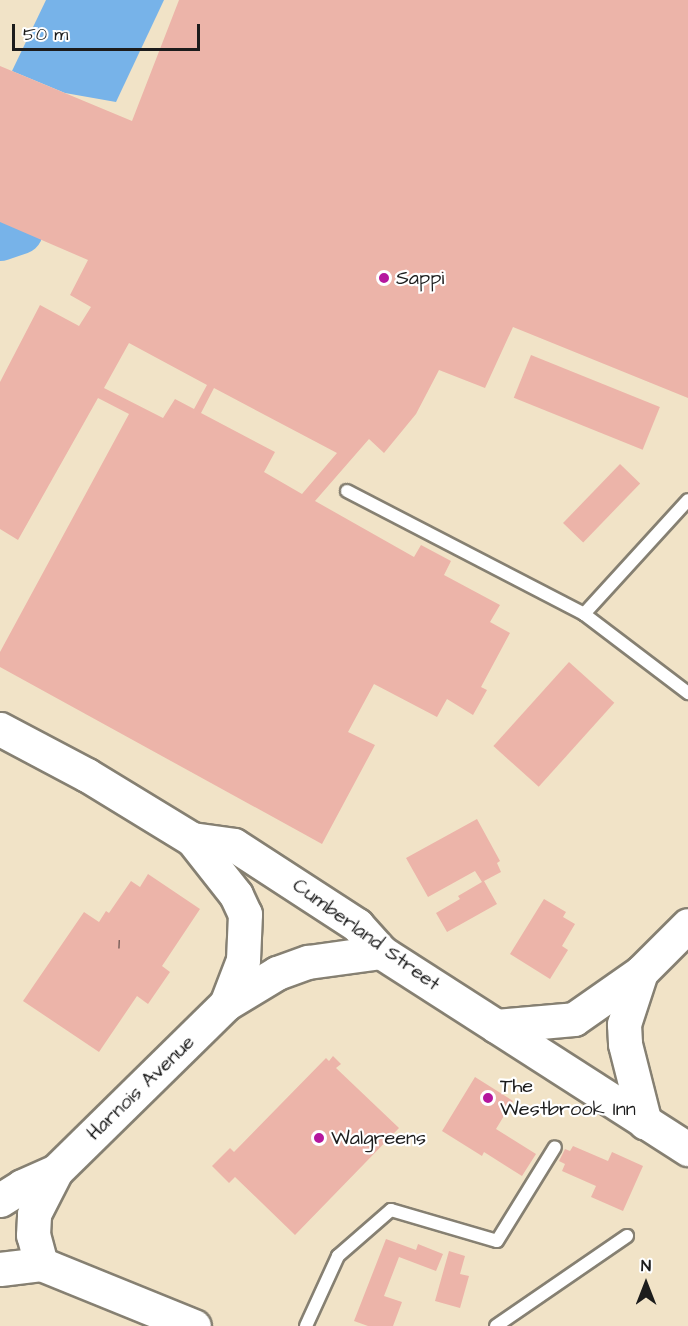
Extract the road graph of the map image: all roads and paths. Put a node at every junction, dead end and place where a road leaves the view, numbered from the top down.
1 (347, 491) dead end
2 (688, 500) edge
3 (584, 614) junction
4 (688, 693) edge
5 (0, 729) edge
6 (192, 839) junction
7 (688, 925) edge
8 (381, 952) junction
9 (641, 972) junction
10 (226, 1004) junction
11 (496, 1026) junction
12 (645, 1123) junction
13 (555, 1147) dead end
14 (688, 1149) edge
15 (56, 1171) junction
16 (0, 1200) edge
17 (627, 1236) dead end
18 (41, 1264) junction
19 (0, 1269) edge
20 (194, 1326) edge
21 (306, 1326) edge
22 (496, 1326) edge

1 - 3 lane
2 - 3 lane
3 - 4 lane
5 - 6 main road, Cumberland Street
6 - 8 main road, Cumberland Street
6 - 10 main road, Harnois Avenue
7 - 9 main road
8 - 10 main road, Harnois Avenue
8 - 11 main road, Cumberland Street
9 - 11 main road
9 - 12 main road
10 - 15 main road, Harnois Avenue
11 - 12 main road, Cumberland Street
12 - 14 main road, Cumberland Street
13 - 21 lane
15 - 16 main road, Harnois Avenue
15 - 18 main road, Harnois Avenue
17 - 22 lane
18 - 19 main road
18 - 20 main road

